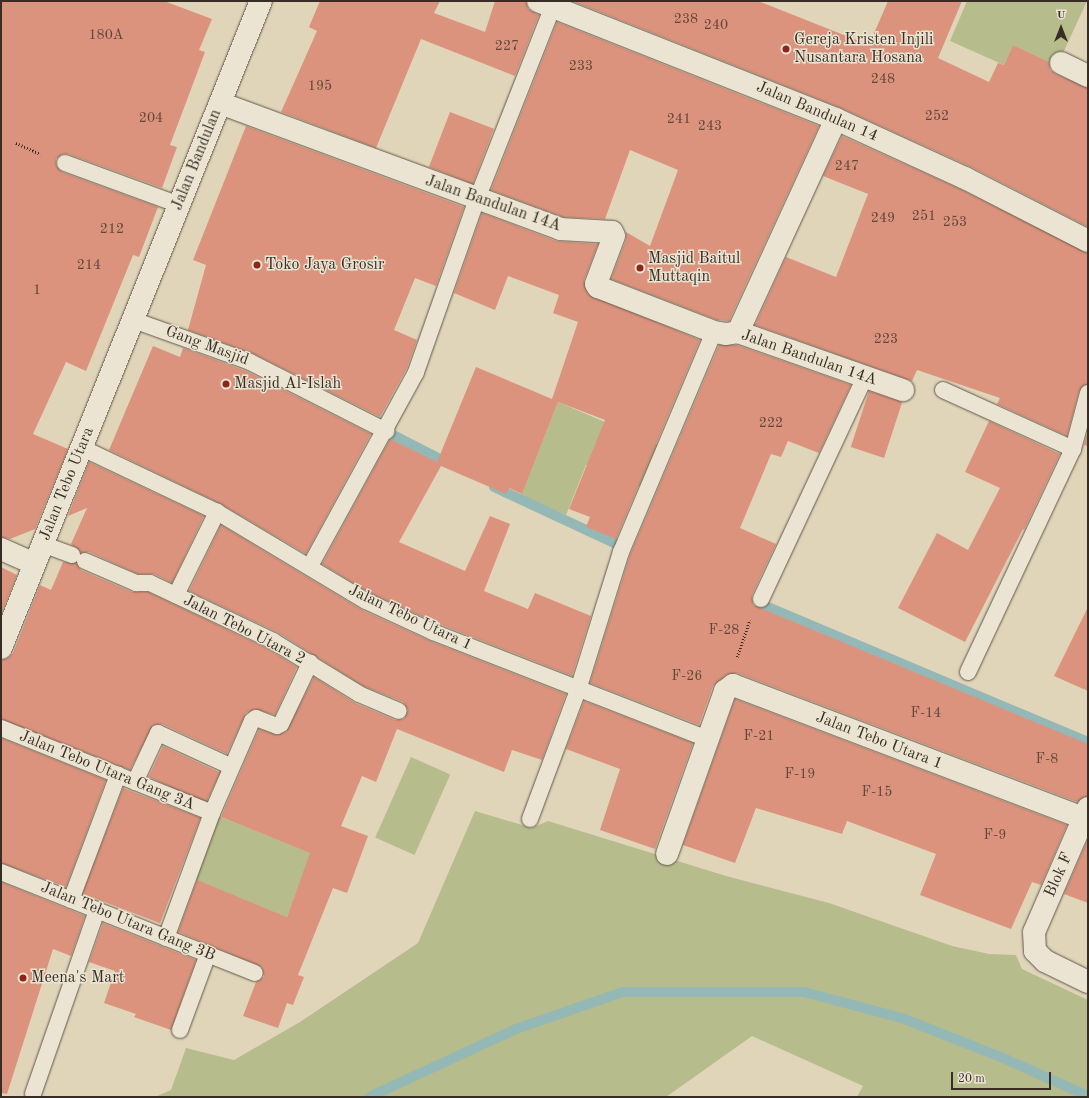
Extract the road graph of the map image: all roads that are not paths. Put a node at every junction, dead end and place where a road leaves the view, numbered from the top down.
1 (262, 1) edge
2 (546, 4) edge
3 (1061, 63) dead end
4 (1088, 76) edge
5 (220, 103) junction
6 (836, 119) junction
7 (65, 163) dead end
8 (477, 199) junction
9 (180, 205) junction
10 (1088, 241) edge
11 (133, 320) junction
12 (714, 332) junction
13 (738, 332) junction
14 (864, 377) junction
15 (903, 390) dead end
16 (943, 390) dead end
17 (1088, 393) edge
18 (386, 432) junction
19 (82, 448) junction
20 (1073, 449) junction
21 (217, 512) junction
22 (42, 544) junction
23 (1, 549) edge
24 (35, 564) junction
25 (310, 566) junction
26 (176, 594) junction
27 (761, 599) road end
28 (1, 648) edge
29 (310, 663) junction
30 (968, 672) dead end
31 (578, 690) junction
32 (399, 711) dead end
33 (1, 728) edge
34 (708, 739) junction
35 (232, 767) junction
36 (118, 775) junction
37 (135, 782) junction
38 (212, 813) junction
39 (1086, 813) edge
40 (530, 820) dead end
41 (667, 854) dead end
42 (1, 872) edge
43 (71, 900) junction
44 (97, 910) junction
45 (166, 938) junction
46 (208, 954) junction
47 (255, 973) dead end
48 (1088, 982) edge
49 (180, 1030) dead end
50 (32, 1094) dead end

1 - 5 street, Jalan Bandulan
2 - 6 street, Jalan Bandulan 14
2 - 8 lane
3 - 4 street
5 - 8 street, Jalan Bandulan 14A
5 - 9 street, Jalan Bandulan
6 - 10 street, Jalan Bandulan 14
6 - 13 street
7 - 9 lane
8 - 12 street, Jalan Bandulan 14A
8 - 18 lane
9 - 11 street, Jalan Bandulan
11 - 18 lane, Gang Masjid
11 - 19 street, Jalan Tebo Utara
12 - 13 street, Jalan Bandulan 14A
12 - 31 lane
13 - 14 street, Jalan Bandulan 14A
14 - 15 street, Jalan Bandulan 14A
14 - 27 lane
16 - 20 lane
17 - 20 lane
18 - 25 lane
19 - 21 lane, Jalan Tebo Utara 1
19 - 22 street, Jalan Tebo Utara
20 - 30 lane
21 - 25 lane, Jalan Tebo Utara 1
21 - 26 lane
22 - 24 street, Jalan Tebo Utara
22 - 26 lane, Jalan Tebo Utara 2
23 - 24 street
24 - 28 street, Jalan Tebo Utara
25 - 31 lane, Jalan Tebo Utara 1
26 - 29 lane, Jalan Tebo Utara 2
29 - 32 lane, Jalan Tebo Utara 2
29 - 35 lane
31 - 34 lane, Jalan Tebo Utara 1
31 - 40 lane
33 - 36 lane, Jalan Tebo Utara Gang 3A
34 - 39 street, Jalan Tebo Utara 1
34 - 41 street
35 - 37 lane
35 - 38 lane
36 - 37 lane, Jalan Tebo Utara Gang 3A
36 - 43 lane
37 - 38 lane, Jalan Tebo Utara Gang 3A
38 - 45 lane
39 - 48 street, Blok F
42 - 43 lane, Jalan Tebo Utara Gang 3B
43 - 44 lane, Jalan Tebo Utara Gang 3B
44 - 45 lane, Jalan Tebo Utara Gang 3B
44 - 50 lane
45 - 46 lane, Jalan Tebo Utara Gang 3B
46 - 47 lane, Jalan Tebo Utara Gang 3B
46 - 49 lane

